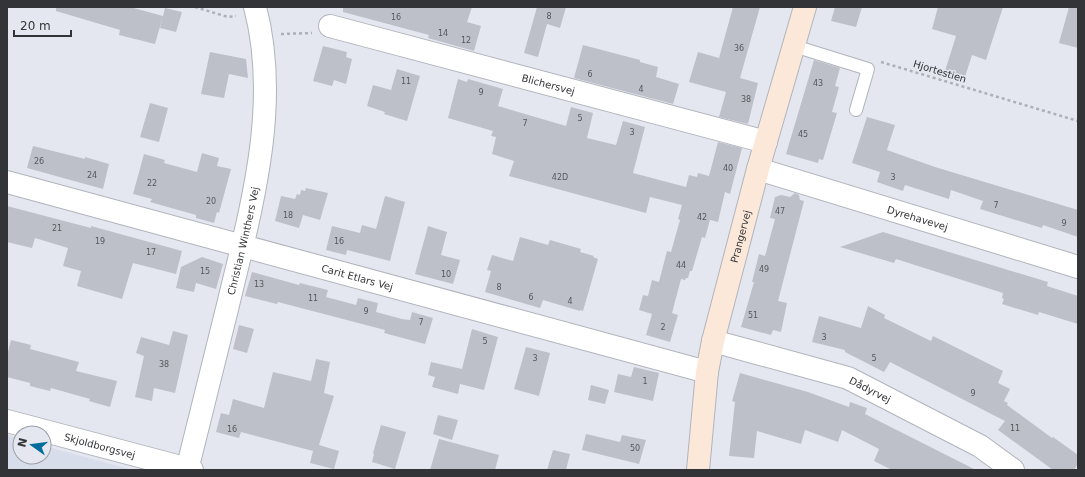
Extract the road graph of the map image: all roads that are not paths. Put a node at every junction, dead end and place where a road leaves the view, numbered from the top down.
1 (805, 7) edge
2 (256, 10) edge
3 (330, 26) road end
4 (794, 46) junction
5 (856, 110) dead end
6 (766, 142) junction
7 (758, 169) junction
8 (7, 182) edge
9 (242, 246) junction
10 (1078, 267) edge
11 (713, 341) junction
12 (707, 372) junction
13 (7, 421) edge
14 (189, 470) edge
15 (698, 470) edge
16 (1013, 470) edge

1 - 4 street, Prangervej
2 - 9 street, Christian Winthers Vej
3 - 6 street, Blichersvej
4 - 5 lane
4 - 6 street, Prangervej
6 - 7 street, Prangervej
7 - 10 street, Dyrehavevej
7 - 11 street, Prangervej
8 - 9 street, Carit Etlars Vej
9 - 12 street, Carit Etlars Vej
9 - 14 street, Christian Winthers Vej
11 - 12 street, Prangervej
11 - 16 street, Dådyrvej
12 - 15 street, Prangervej
13 - 14 street, Skjoldborgsvej

